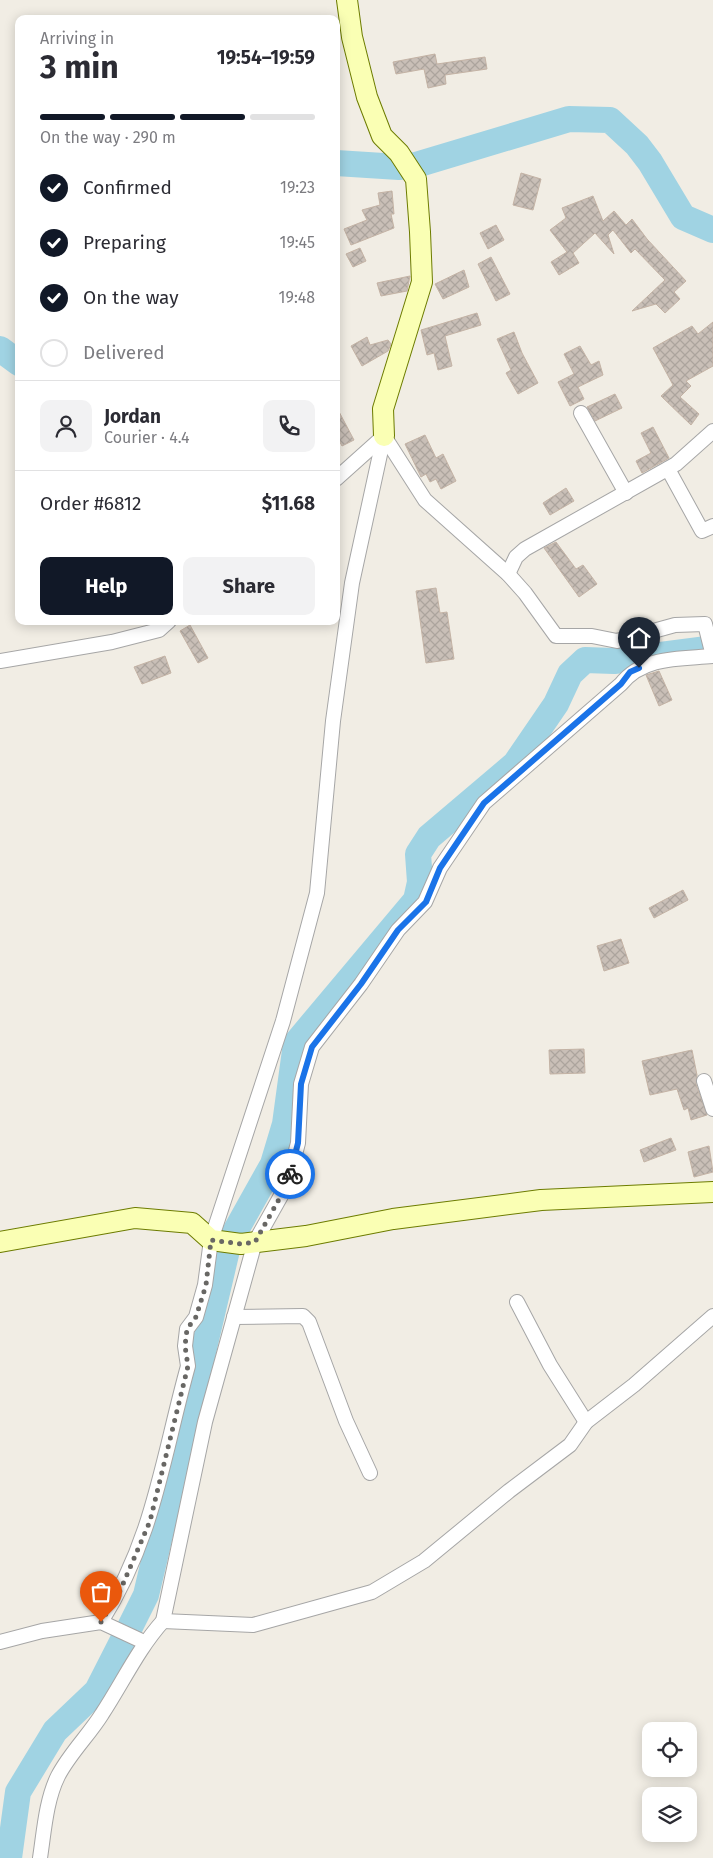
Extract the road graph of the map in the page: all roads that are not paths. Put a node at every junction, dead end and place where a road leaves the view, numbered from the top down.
1 (347, 0) edge
2 (581, 413) dead end
3 (713, 431) edge
4 (384, 436) junction
5 (668, 469) junction
6 (340, 475) edge
7 (626, 493) junction
8 (713, 526) edge
9 (508, 574) junction
10 (165, 625) edge
11 (713, 656) edge
12 (0, 661) edge
13 (704, 1081) dead end
14 (713, 1109) edge
15 (713, 1192) edge
16 (211, 1240) junction
17 (0, 1242) edge
18 (255, 1242) junction
19 (517, 1302) dead end
20 (713, 1316) edge
21 (234, 1317) junction
22 (586, 1422) junction
23 (370, 1473) dead end
24 (163, 1621) junction
25 (101, 1622) junction
26 (0, 1642) edge
27 (144, 1642) junction
28 (40, 1858) edge

1 - 4 street
2 - 7 street
3 - 5 street
4 - 6 street
4 - 9 street
4 - 16 street
5 - 7 street
5 - 8 street
7 - 9 street
9 - 11 street
10 - 12 street
11 - 18 street
13 - 14 street
15 - 18 street
16 - 17 street
16 - 18 street
16 - 25 street
18 - 21 street
19 - 22 street
20 - 22 street
21 - 23 street
21 - 24 street
22 - 24 street
24 - 27 street
25 - 26 street
25 - 27 street
27 - 28 street

